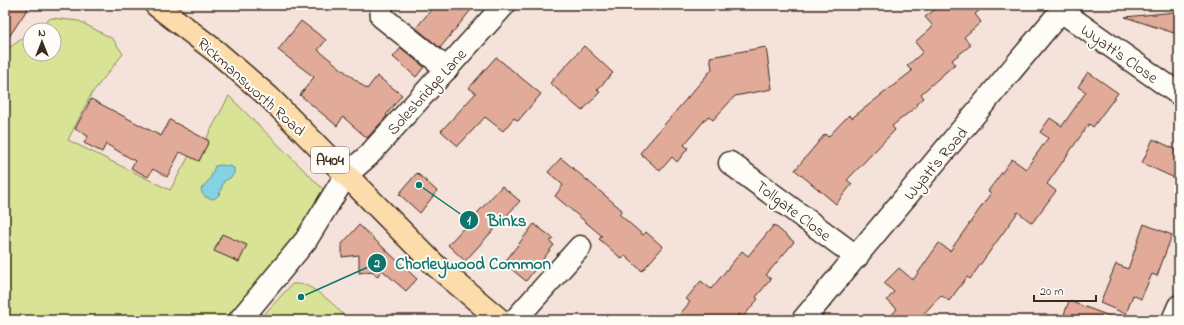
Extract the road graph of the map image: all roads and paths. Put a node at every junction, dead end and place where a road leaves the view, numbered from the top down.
1 (156, 5) edge
2 (381, 5) edge
3 (504, 5) edge
4 (1064, 8) edge
5 (447, 69) junction
6 (1179, 94) edge
7 (730, 163) dead end
8 (346, 175) junction
9 (580, 247) dead end
10 (857, 257) junction
11 (1179, 306) edge
12 (240, 320) edge
13 (500, 320) edge
14 (515, 320) edge
15 (803, 320) edge
16 (1174, 320) edge

1 - 8 main road, Rickmansworth Road / A404
2 - 5 street
3 - 5 street, Solesbridge Lane
4 - 6 street, Wyatt's Close
4 - 10 street, Wyatt's Road
5 - 8 street, Solesbridge Lane
7 - 10 street, Tollgate Close
8 - 12 street, Solesbridge Lane
8 - 13 main road, Rickmansworth Road / A404
9 - 14 street
10 - 15 street, Wyatt's Road
11 - 16 street

